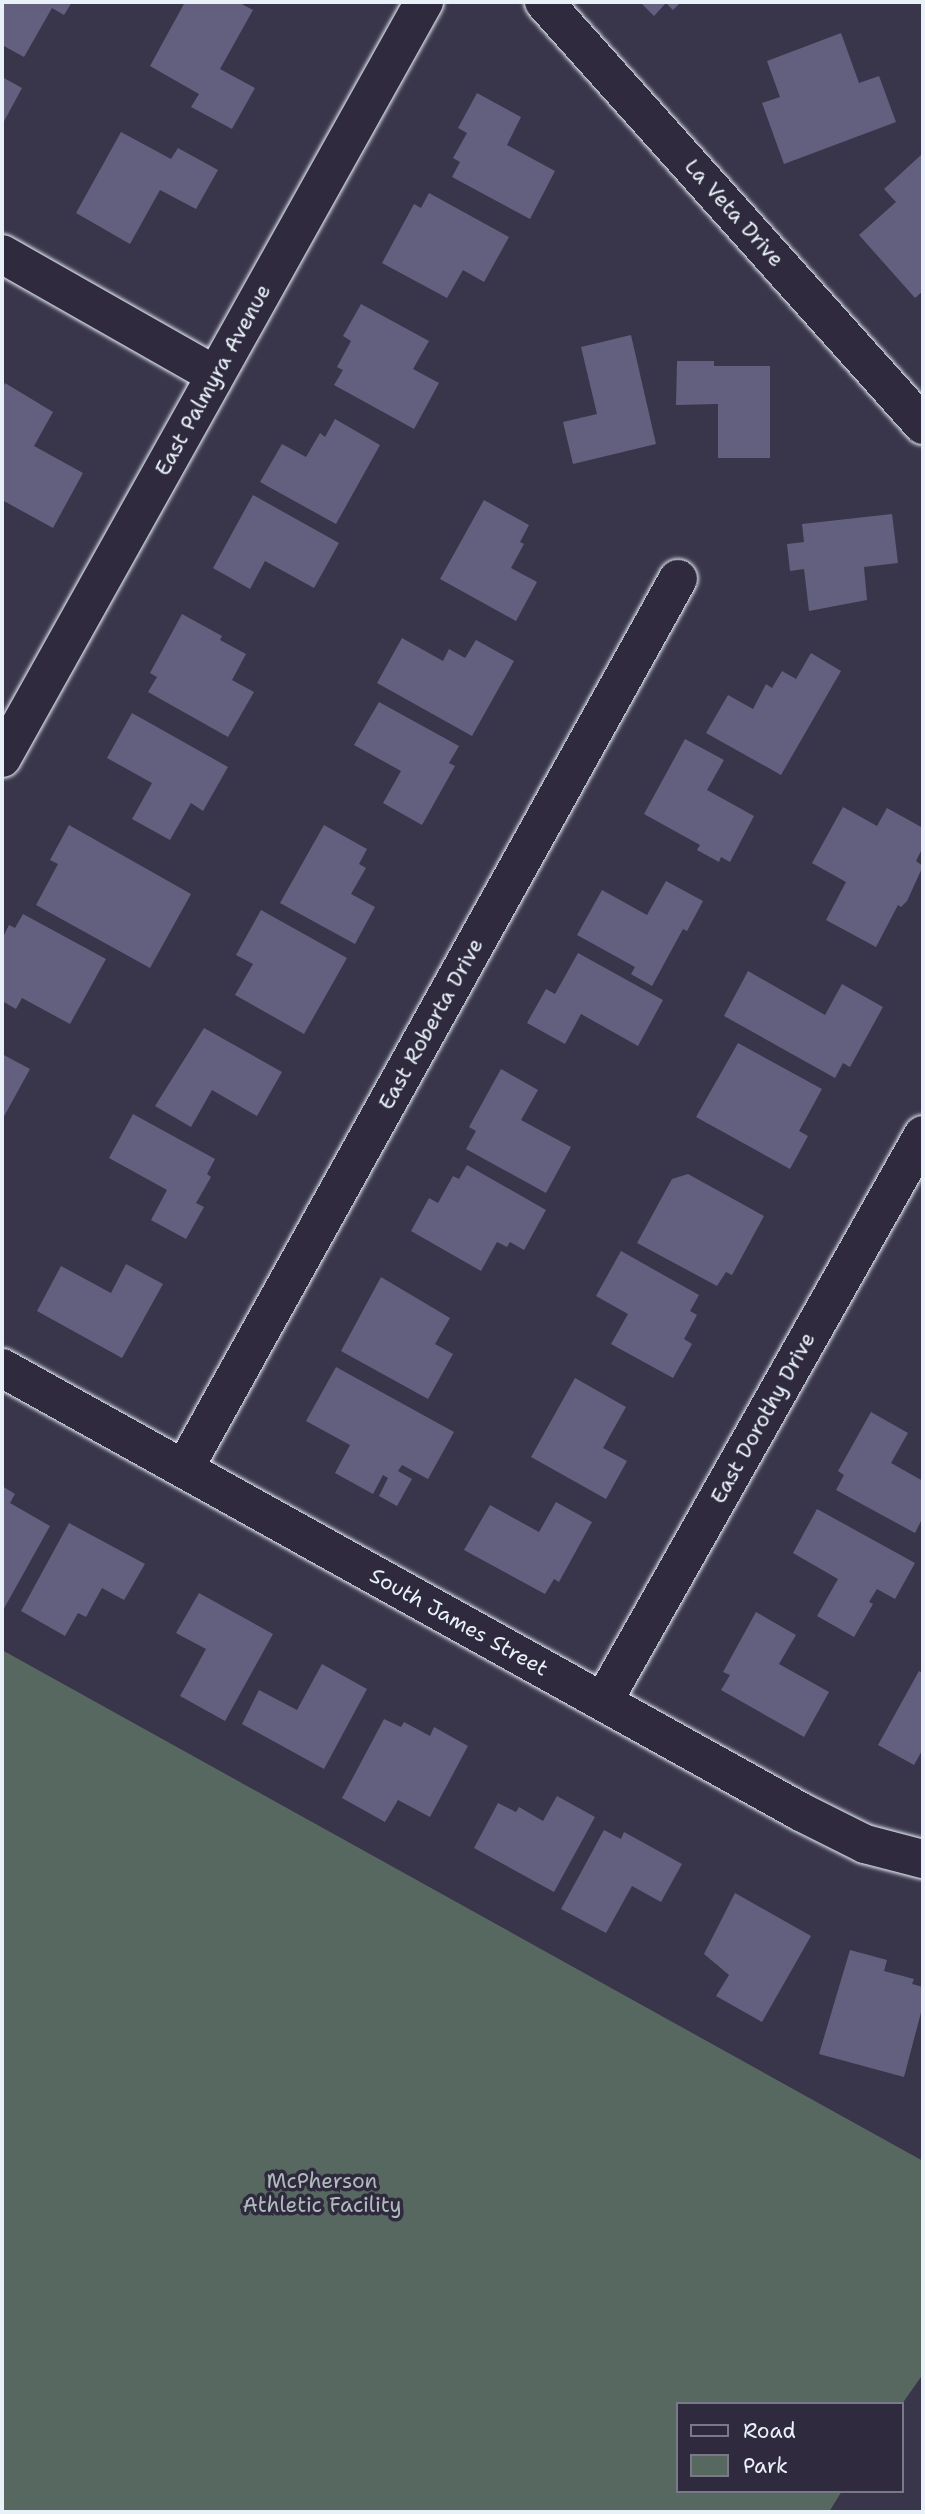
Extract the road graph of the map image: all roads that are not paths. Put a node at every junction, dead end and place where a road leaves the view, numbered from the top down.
1 (424, 2) edge
2 (544, 2) edge
3 (2, 254) edge
4 (215, 376) junction
5 (923, 425) edge
6 (678, 579) dead end
7 (2, 758) edge
8 (923, 1135) edge
9 (2, 1368) edge
10 (184, 1469) junction
11 (603, 1702) junction
12 (923, 1859) edge

1 - 4 street, East Palmyra Avenue
2 - 5 street, La Veta Drive
3 - 4 street
4 - 7 street, East Palmyra Avenue
6 - 10 street, East Roberta Drive
8 - 11 street, East Dorothy Drive
9 - 10 street, South James Street
10 - 11 street, South James Street
11 - 12 street, South James Street

